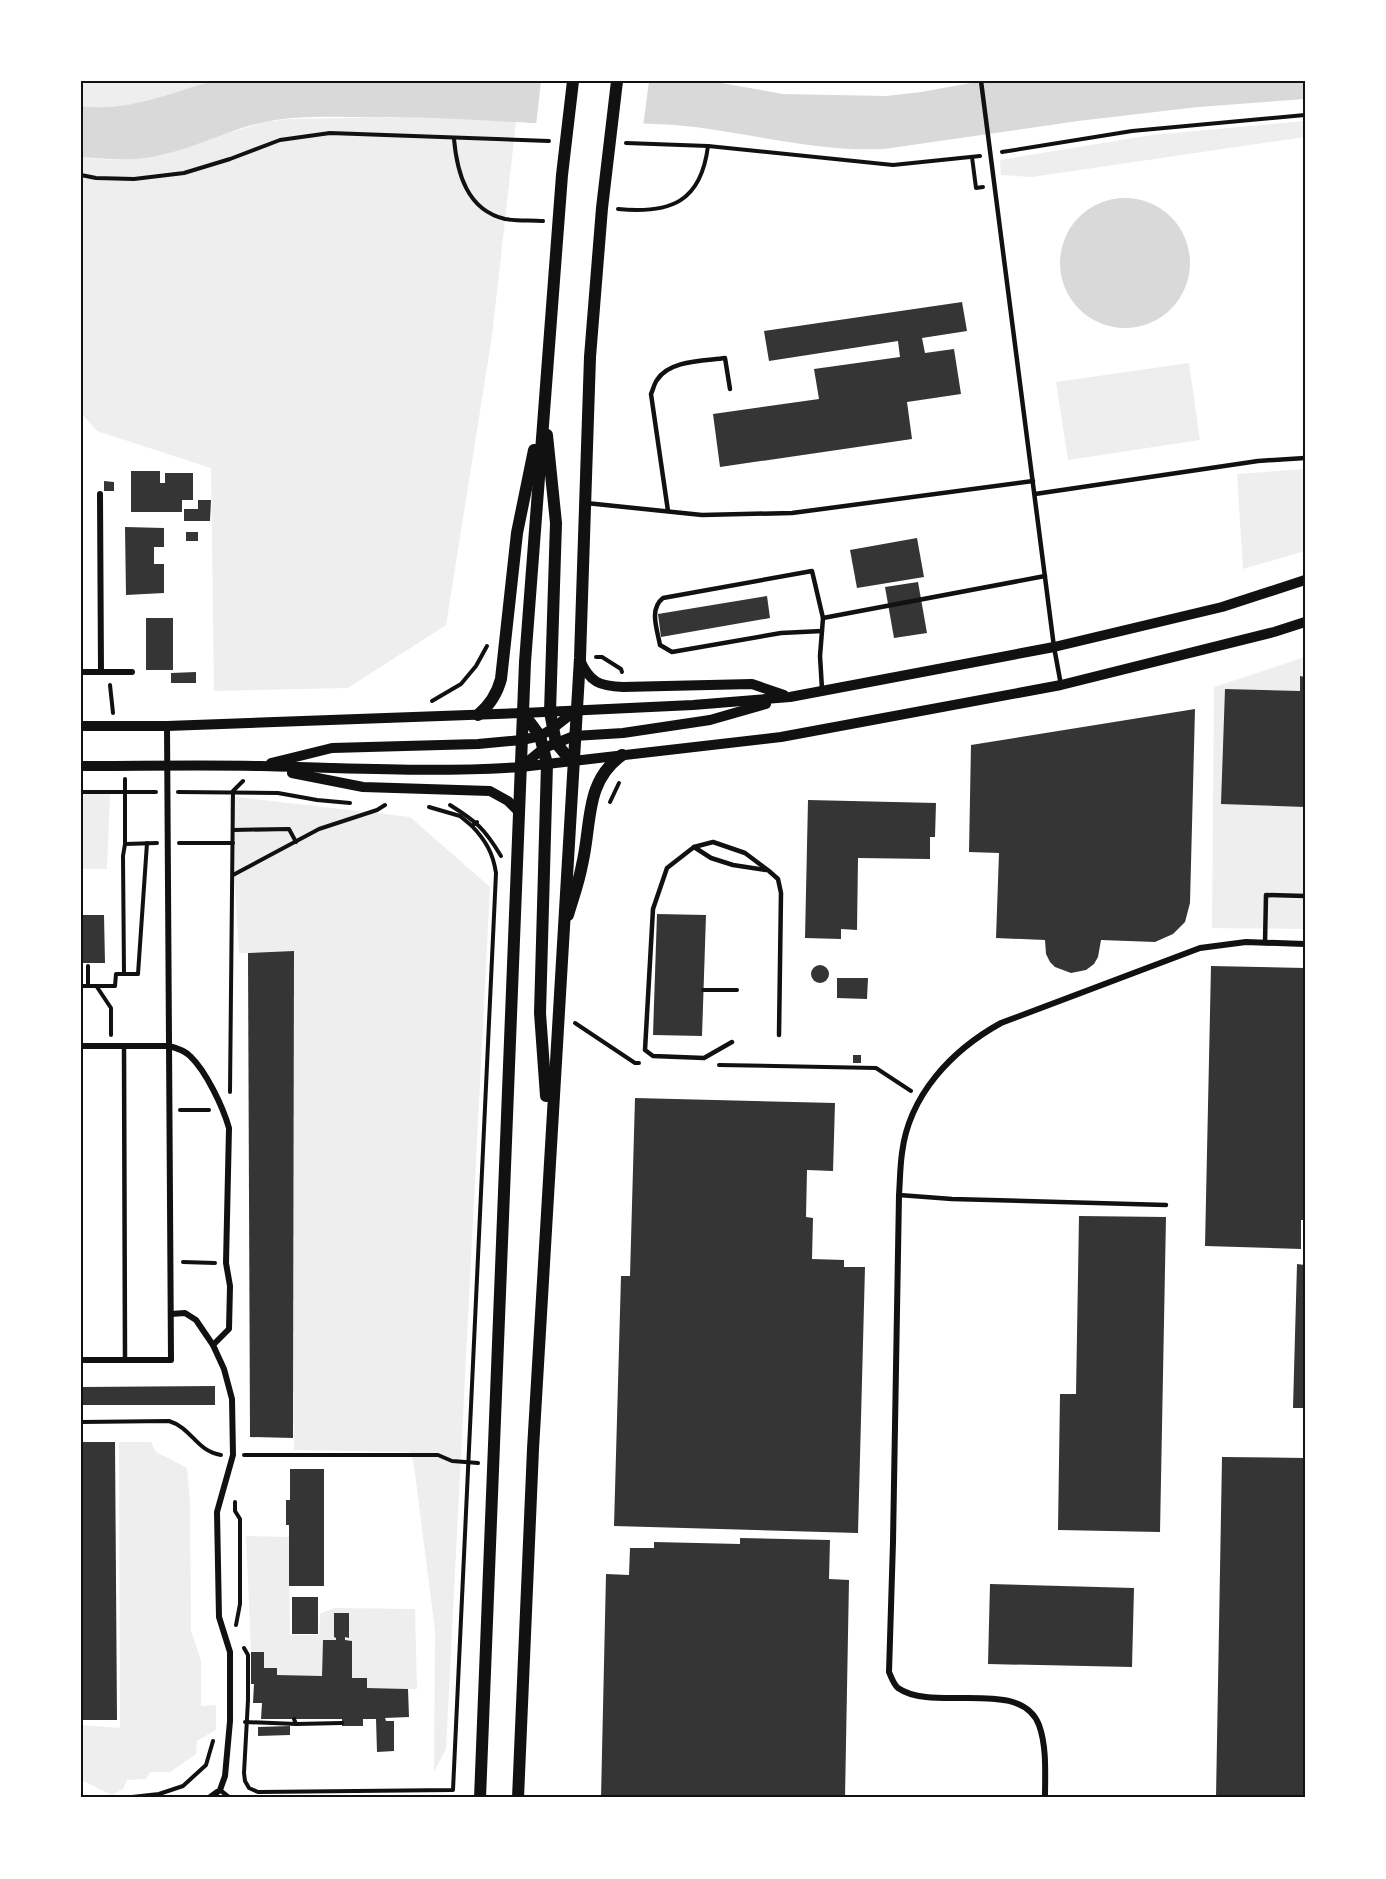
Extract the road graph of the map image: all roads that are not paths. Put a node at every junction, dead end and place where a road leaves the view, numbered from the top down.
1 (573, 81) edge
2 (617, 81) edge
3 (981, 81) edge
4 (730, 389) dead end
5 (544, 401) junction
6 (1305, 459) edge
7 (1033, 481) junction
8 (100, 494) dead end
9 (1035, 494) junction
10 (585, 503) junction
11 (668, 511) junction
12 (1045, 576) junction
13 (1305, 580) edge
14 (823, 618) junction
15 (1305, 622) edge
16 (822, 631) junction
17 (1054, 647) junction
18 (580, 658) junction
19 (81, 672) edge
20 (101, 672) junction
21 (132, 672) dead end
22 (1061, 685) junction
23 (822, 692) junction
24 (790, 697) junction
25 (576, 711) junction
26 (550, 712) junction
27 (524, 714) junction
28 (478, 715) junction
29 (81, 726) edge
30 (167, 726) junction
31 (552, 729) junction
32 (540, 736) junction
33 (574, 736) junction
34 (522, 740) junction
35 (556, 743) junction
36 (544, 748) junction
37 (622, 755) junction
38 (572, 762) junction
39 (547, 764) junction
40 (81, 766) edge
41 (168, 766) junction
42 (259, 766) junction
43 (521, 767) junction
44 (520, 813) junction
45 (694, 847) junction
46 (769, 871) junction
47 (1305, 896) edge
48 (562, 936) junction
49 (1265, 943) junction
50 (1305, 944) edge
51 (779, 1035) dead end
52 (732, 1042) dead end
53 (81, 1046) edge
54 (124, 1046) junction
55 (169, 1046) junction
56 (550, 1146) junction
57 (898, 1195) junction
58 (1166, 1205) dead end
59 (171, 1314) junction
60 (213, 1345) junction
61 (81, 1360) edge
62 (125, 1360) junction
63 (220, 1790) junction
64 (209, 1798) edge
65 (230, 1798) edge
66 (480, 1798) edge
67 (518, 1798) edge
68 (1045, 1798) edge

1 - 5 main road
2 - 10 main road
3 - 7 lane
4 - 11 lane
5 - 26 main road
5 - 27 main road
5 - 28 main road
6 - 9 lane
7 - 9 lane
7 - 11 lane
8 - 20 street
9 - 12 lane
10 - 11 lane
10 - 18 main road
12 - 14 lane
12 - 17 lane
13 - 17 street
14 - 16 lane
14 - 16 lane
15 - 22 street
16 - 23 lane
17 - 22 lane
17 - 23 street
18 - 24 street
18 - 25 main road
19 - 20 street
20 - 21 street
22 - 37 street
23 - 24 street
24 - 25 street
24 - 33 street
25 - 26 street
25 - 31 street
25 - 33 main road
26 - 27 street
26 - 31 main road
27 - 28 street
27 - 32 main road
27 - 34 main road
28 - 30 street
29 - 30 street
30 - 41 street
31 - 32 street
31 - 35 main road
32 - 34 street
32 - 36 main road
33 - 35 street
33 - 38 main road
34 - 42 street
34 - 43 main road
35 - 36 street
35 - 38 main road
36 - 39 main road
36 - 43 street
37 - 38 street
37 - 48 main road
38 - 39 street
38 - 48 main road
39 - 43 street
39 - 56 main road
40 - 41 street
41 - 42 street
41 - 55 street
42 - 43 street
42 - 44 street
43 - 44 main road
44 - 66 main road
45 - 46 lane
45 - 46 lane
45 - 52 lane
46 - 51 lane
47 - 49 lane
48 - 56 main road
49 - 50 street
49 - 57 street
53 - 54 street
54 - 55 street
54 - 62 lane
55 - 59 street
55 - 60 street
56 - 67 main road
57 - 58 lane
57 - 68 street
59 - 60 street
59 - 62 street
60 - 63 street
61 - 62 street
63 - 64 street
63 - 65 lane

